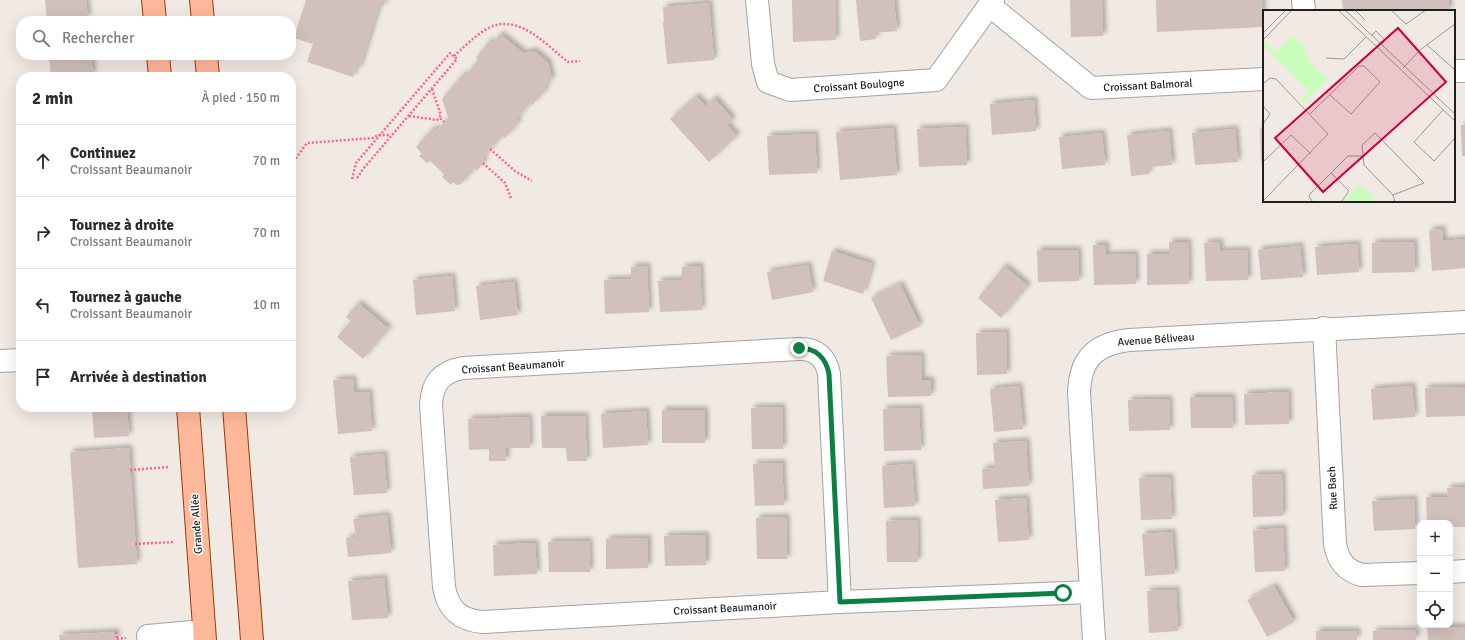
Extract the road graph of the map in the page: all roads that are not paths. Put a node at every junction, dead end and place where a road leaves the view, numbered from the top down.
1 (153, 0) edge
2 (201, 0) edge
3 (756, 0) edge
4 (1303, 0) edge
5 (991, 3) edge
6 (1304, 10) edge
7 (155, 16) edge
8 (203, 16) edge
9 (158, 60) edge
10 (206, 60) edge
11 (160, 72) edge
12 (208, 72) edge
13 (1263, 79) edge
14 (1465, 322) edge
15 (1324, 328) junction
16 (16, 360) edge
17 (0, 361) edge
18 (188, 412) edge
19 (234, 412) edge
20 (1465, 571) edge
21 (1453, 572) edge
22 (1417, 573) edge
23 (1091, 592) junction
24 (840, 602) junction
25 (205, 635) edge
26 (149, 640) edge
27 (252, 640) edge
28 (1094, 640) edge

1 - 7 main road
2 - 8 main road
3 - 5 street, Croissant Boulogne
4 - 6 street
5 - 13 street, Croissant Balmoral
9 - 11 main road
10 - 12 main road
14 - 15 street, Avenue Béliveau
15 - 22 street, Rue Bach
15 - 23 street, Avenue Béliveau
16 - 17 street
18 - 25 main road, Grande Allée
19 - 27 main road
20 - 21 street
23 - 24 street, Croissant Beaumanoir
23 - 28 street, Avenue Béliveau
24 - 24 street, Croissant Beaumanoir
25 - 26 street

